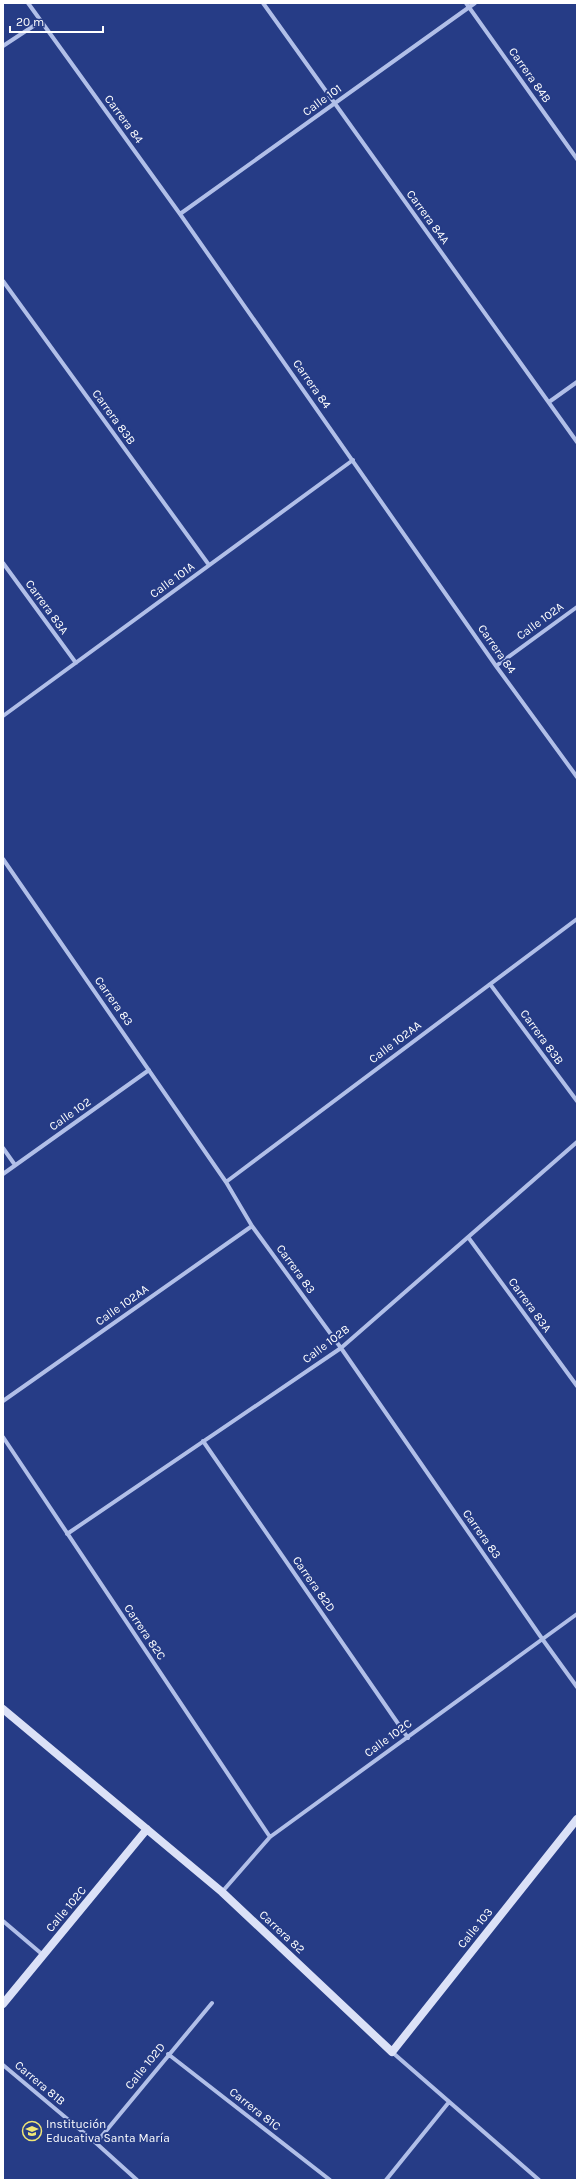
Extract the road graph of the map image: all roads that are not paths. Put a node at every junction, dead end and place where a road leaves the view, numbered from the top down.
1 (28, 3) edge
2 (263, 3) edge
3 (475, 3) edge
4 (468, 5) edge
5 (41, 21) junction
6 (3, 46) edge
7 (334, 103) junction
8 (577, 160) edge
9 (180, 214) junction
10 (3, 281) edge
11 (577, 382) edge
12 (548, 402) junction
13 (577, 442) edge
14 (353, 460) junction
15 (3, 564) edge
16 (209, 565) junction
17 (577, 607) edge
18 (76, 663) junction
19 (496, 666) junction
20 (3, 716) edge
21 (577, 777) edge
22 (3, 859) edge
23 (577, 919) edge
24 (490, 984) junction
25 (149, 1070) junction
26 (577, 1101) edge
27 (577, 1142) edge
28 (3, 1148) edge
29 (15, 1165) junction
30 (3, 1174) edge
31 (226, 1182) junction
32 (252, 1226) junction
33 (468, 1237) junction
34 (341, 1348) junction
35 (577, 1386) edge
36 (3, 1401) edge
37 (3, 1437) edge
38 (203, 1441) junction
39 (67, 1534) junction
40 (577, 1614) edge
41 (542, 1640) junction
42 (577, 1687) edge
43 (3, 1710) edge
44 (408, 1738) junction
45 (577, 1819) edge
46 (147, 1829) junction
47 (270, 1837) junction
48 (222, 1892) junction
49 (3, 1922) edge
50 (43, 1956) junction
51 (212, 2003) dead end
52 (3, 2004) edge
53 (392, 2052) junction
54 (168, 2054) junction
55 (3, 2065) edge
56 (449, 2102) junction
57 (96, 2142) junction
58 (137, 2180) edge
59 (330, 2180) edge
60 (386, 2180) edge
61 (539, 2180) edge

1 - 5 street, Carrera 84
2 - 7 street, Carrera 84A
3 - 4 street, Calle 101
4 - 7 street, Calle 101
4 - 8 street, Carrera 84B
5 - 6 street
5 - 9 street, Carrera 84
7 - 9 street, Calle 101
7 - 12 street, Carrera 84A
9 - 14 street, Carrera 84
10 - 16 street, Carrera 83B
11 - 12 street
12 - 13 street, Carrera 84A
14 - 16 street, Calle 101A
14 - 19 street, Carrera 84
15 - 18 street, Carrera 83A
16 - 18 street, Calle 101A
17 - 19 street, Calle 102A
18 - 20 street, Calle 101A
19 - 21 street, Carrera 84
22 - 25 street, Carrera 83
23 - 24 street, Calle 102AA
24 - 26 street, Carrera 83B
24 - 31 street, Calle 102AA
25 - 29 street, Calle 102
25 - 31 street, Carrera 83
27 - 33 street, Calle 102B
28 - 29 street
29 - 30 street, Calle 102
31 - 32 street, Carrera 83
32 - 34 street, Carrera 83
32 - 36 street, Calle 102AA
33 - 34 street, Calle 102B
33 - 35 street, Carrera 83A
34 - 38 street, Calle 102B
34 - 41 street, Carrera 83
37 - 39 street, Carrera 82C
38 - 39 street, Calle 102B
38 - 44 street, Carrera 82D
39 - 47 street, Carrera 82C
40 - 41 street, Calle 102C
41 - 42 street, Carrera 83
41 - 44 street, Calle 102C
43 - 46 street, Carrera 82
44 - 47 street, Calle 102C
45 - 53 street, Calle 103
46 - 48 street, Carrera 82
46 - 50 street, Calle 102C
47 - 48 street, Calle 102C
48 - 53 street, Carrera 82
49 - 50 street
50 - 52 street, Calle 102C
51 - 54 street, Calle 102D
53 - 56 street, Carrera 82
54 - 57 street, Calle 102D
54 - 59 street, Carrera 81C
55 - 57 street, Carrera 81B
56 - 60 street
56 - 61 street, Carrera 82
57 - 58 street, Carrera 81B

